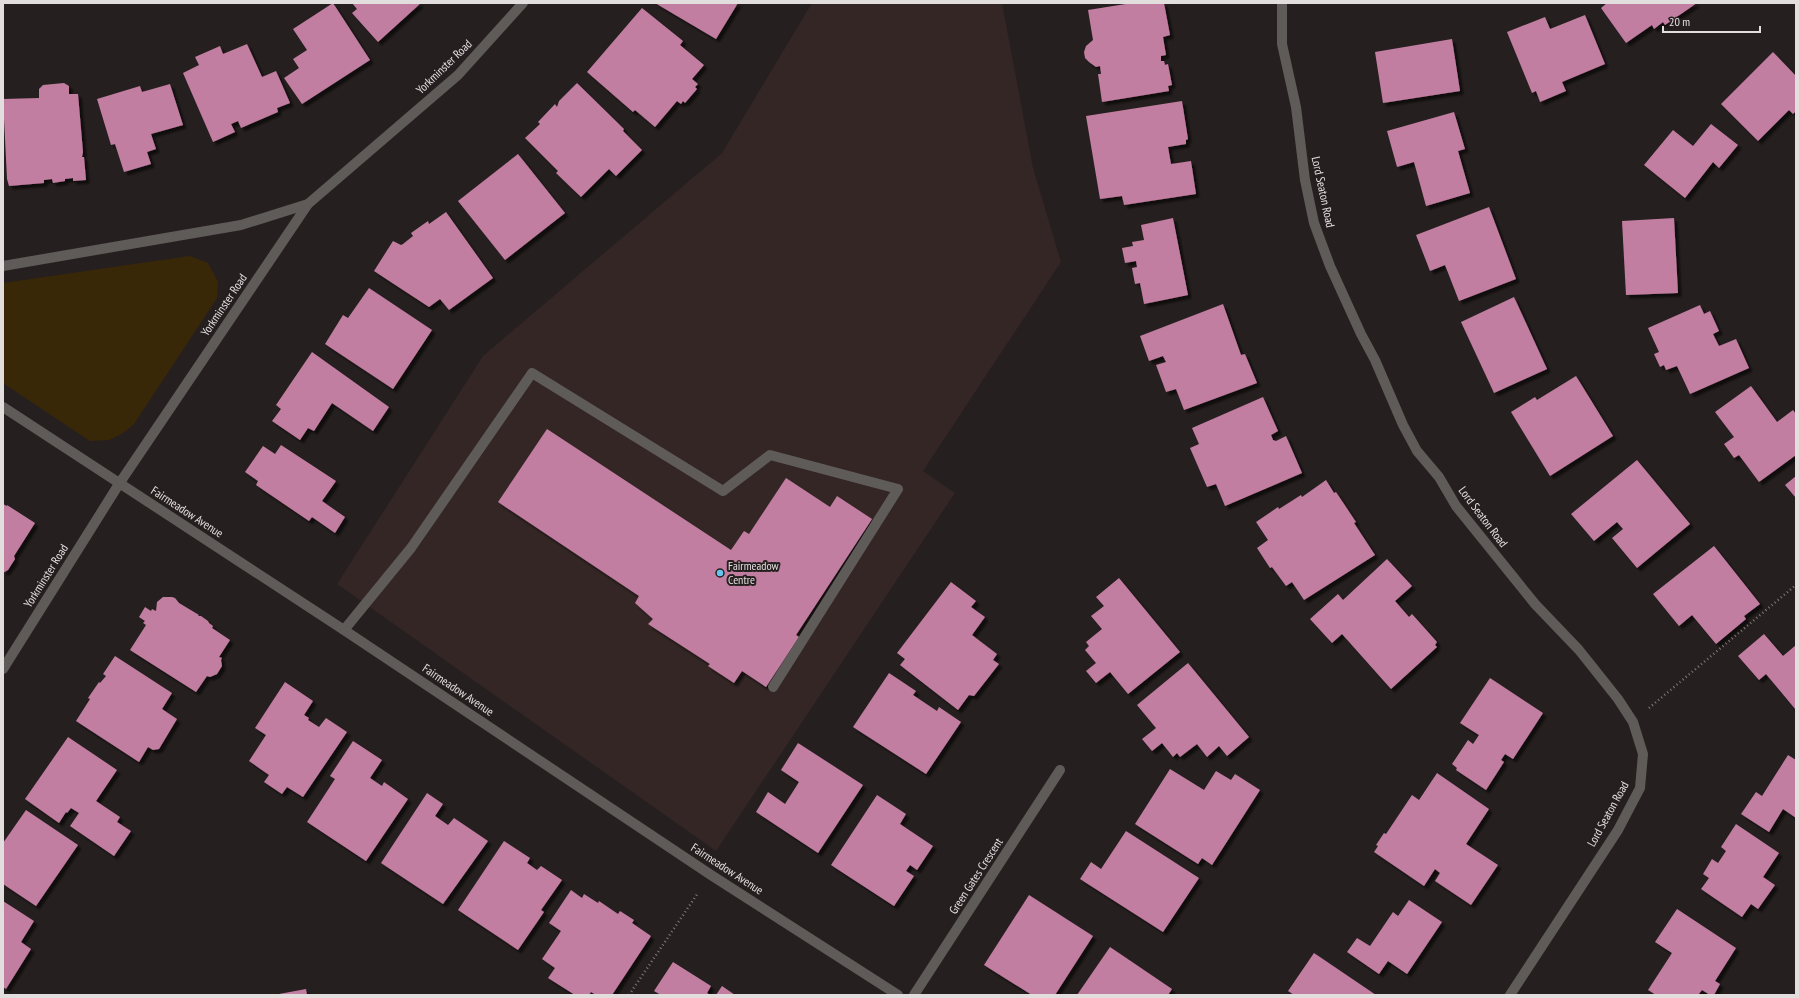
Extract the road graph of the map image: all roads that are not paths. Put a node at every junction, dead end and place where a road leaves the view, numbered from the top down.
1 (523, 3) edge
2 (1282, 3) edge
3 (308, 204) junction
4 (3, 266) edge
5 (3, 407) edge
6 (120, 484) junction
7 (344, 630) junction
8 (3, 669) edge
9 (773, 687) dead end
10 (1060, 770) dead end
11 (898, 995) edge
12 (914, 995) edge
13 (1510, 995) edge

1 - 3 street, Yorkminster Road
2 - 13 street, Lord Seaton Road
3 - 4 street
3 - 6 street, Yorkminster Road
5 - 6 street, Fairmeadow Avenue
6 - 7 street, Fairmeadow Avenue
6 - 8 street, Yorkminster Road
7 - 9 street
7 - 11 street, Fairmeadow Avenue
10 - 12 street, Green Gates Crescent

